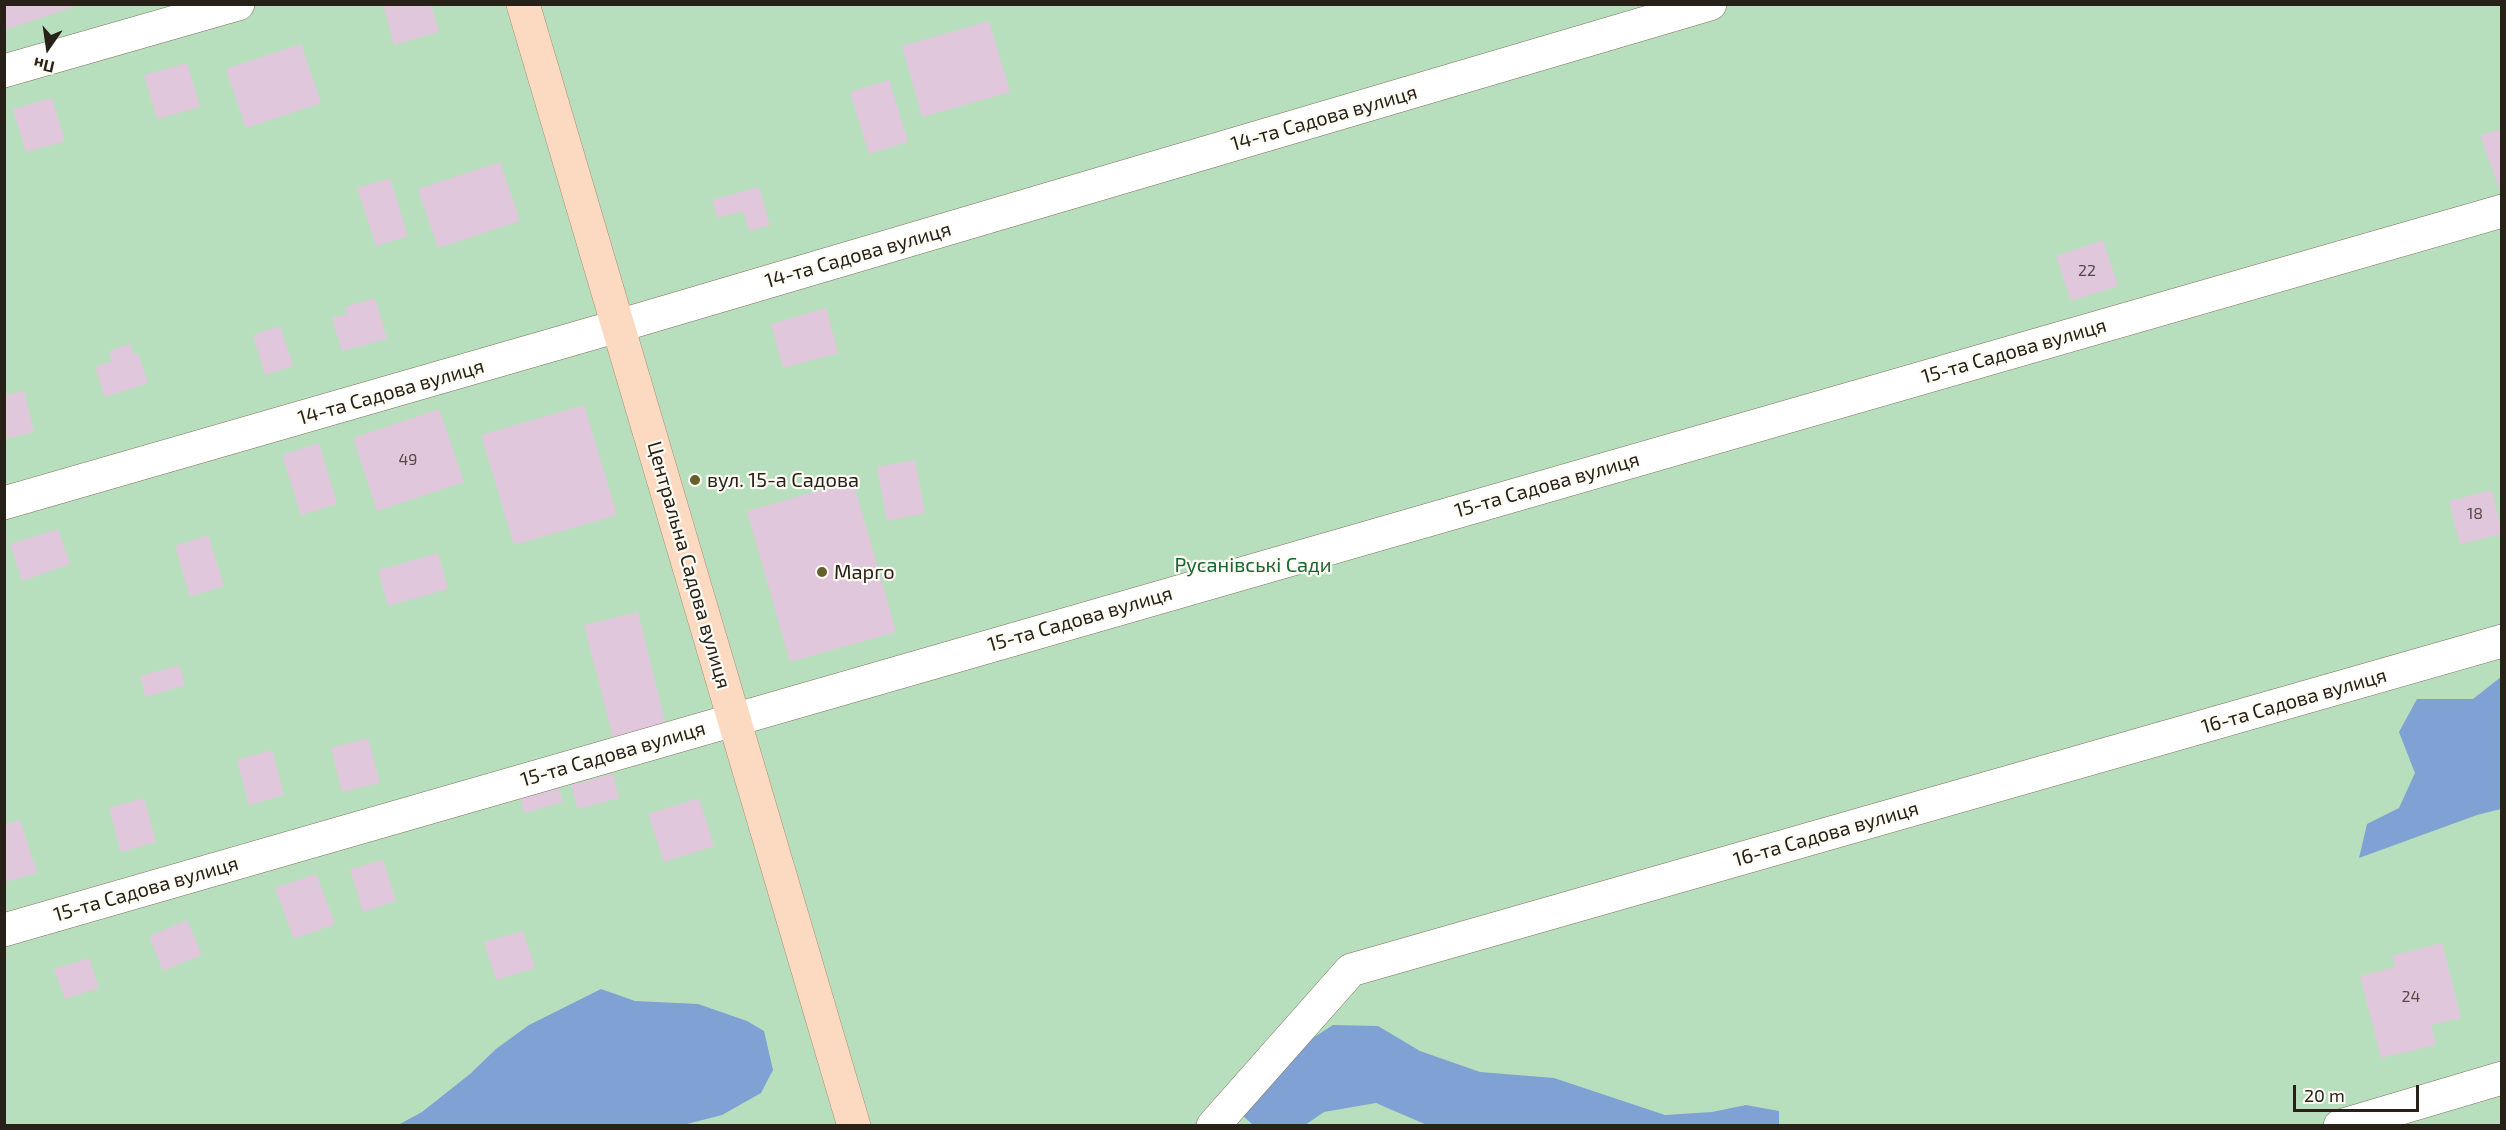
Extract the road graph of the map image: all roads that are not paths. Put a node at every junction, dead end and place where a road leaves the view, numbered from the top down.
1 (238, 4) edge
2 (523, 4) edge
3 (1710, 4) edge
4 (4, 71) edge
5 (2502, 211) edge
6 (618, 326) junction
7 (4, 503) edge
8 (2502, 642) edge
9 (734, 718) junction
10 (4, 930) edge
11 (2502, 1078) edge
12 (854, 1125) edge
13 (1214, 1125) edge
14 (2340, 1125) edge

1 - 4 street
2 - 6 main road, Центральна Садова вулиця
3 - 6 street, 14-та Садова вулиця
5 - 9 street, 15-та Садова вулиця
6 - 7 street, 14-та Садова вулиця
6 - 9 main road, Центральна Садова вулиця
8 - 13 street, 16-та Садова вулиця
9 - 10 street, 15-та Садова вулиця
9 - 12 main road, Центральна Садова вулиця
11 - 14 street

